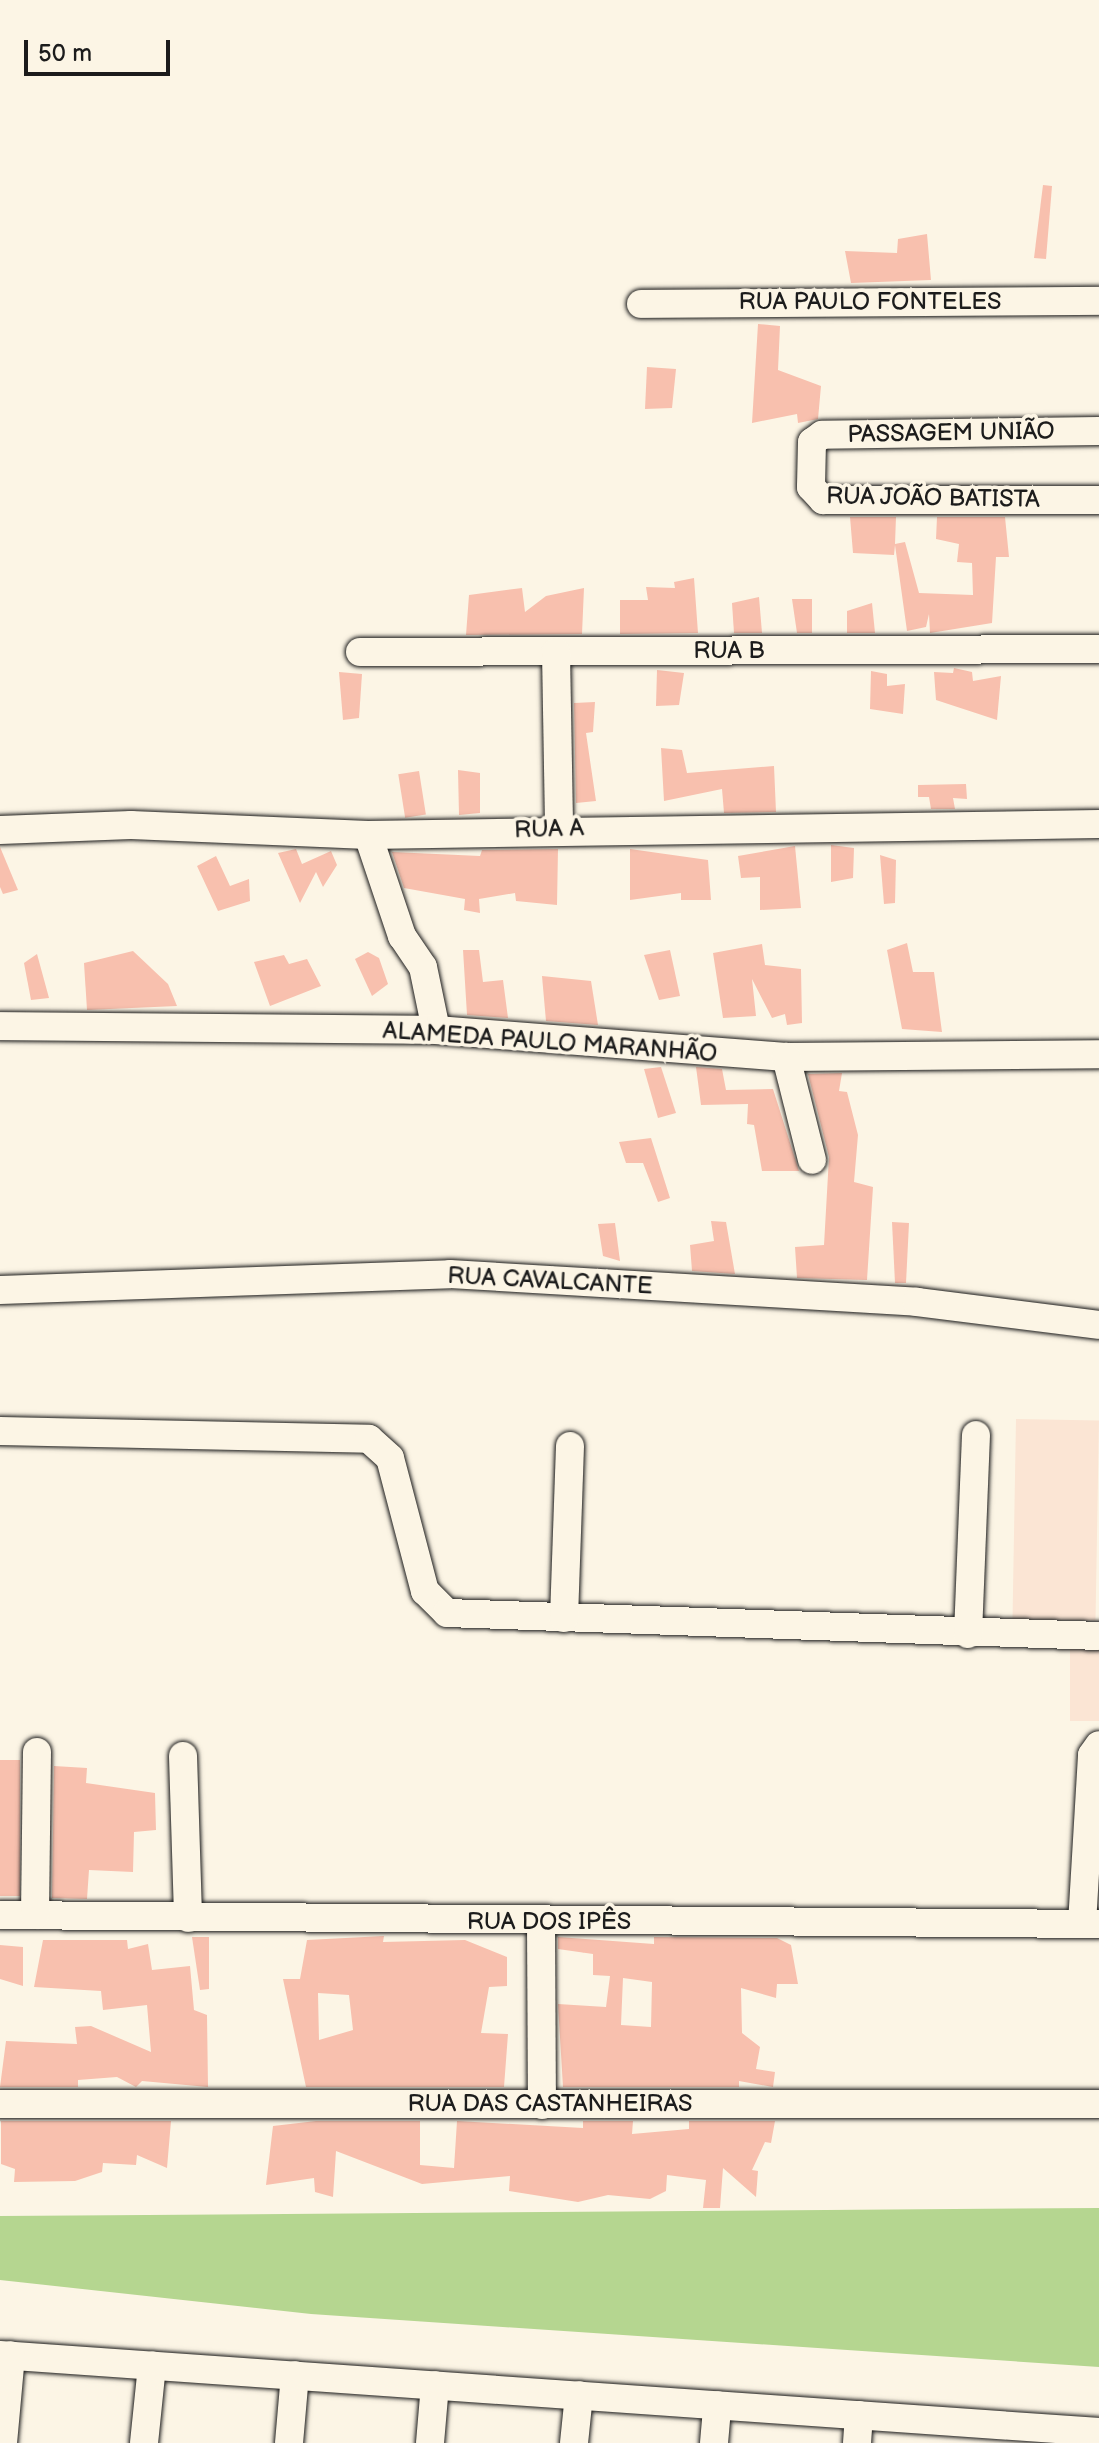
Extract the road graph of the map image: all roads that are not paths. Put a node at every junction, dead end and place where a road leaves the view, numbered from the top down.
1 (1099, 301) edge
2 (641, 304) dead end
3 (1099, 431) edge
4 (811, 449) joint
5 (1099, 500) edge
6 (1099, 649) edge
7 (360, 652) dead end
8 (556, 652) junction
9 (1099, 824) edge
10 (559, 828) junction
11 (0, 830) edge
12 (368, 835) junction
13 (0, 1026) edge
14 (436, 1030) junction
15 (1099, 1054) edge
16 (786, 1057) junction
17 (812, 1160) dead end
18 (0, 1290) edge
19 (1099, 1325) edge
20 (0, 1431) edge
21 (976, 1435) dead end
22 (570, 1446) dead end
23 (564, 1618) junction
24 (968, 1634) junction
25 (1099, 1636) edge
26 (1096, 1750) edge
27 (37, 1752) dead end
28 (183, 1756) dead end
29 (0, 1915) edge
30 (35, 1915) junction
31 (188, 1918) junction
32 (541, 1922) junction
33 (1090, 1924) edge
34 (0, 2104) edge
35 (1099, 2104) edge
36 (542, 2105) junction
37 (6, 2355) edge
38 (152, 2365) junction
39 (295, 2375) junction
40 (435, 2385) junction
41 (579, 2395) junction
42 (717, 2405) junction
43 (858, 2429) edge
44 (1099, 2432) edge
45 (1016, 2435) edge
46 (3, 2443) edge
47 (144, 2443) edge
48 (289, 2443) edge
49 (430, 2443) edge
50 (574, 2443) edge
51 (714, 2443) edge

1 - 2 street, RUA PAULO FONTELES
3 - 4 street, PASSAGEM UNIÃO
4 - 5 street, RUA JOÃO BATISTA
6 - 8 street, RUA B
7 - 8 street, RUA B
8 - 10 street
9 - 10 street, RUA A
10 - 12 street, RUA A
11 - 12 street, RUA A
12 - 14 street
13 - 14 street, ALAMEDA PAULO MARANHÃO
14 - 16 street, ALAMEDA PAULO MARANHÃO
15 - 16 street, ALAMEDA PAULO MARANHÃO
16 - 17 street
18 - 19 street, RUA CAVALCANTE
20 - 23 street
21 - 24 street
22 - 23 street
23 - 24 street
24 - 25 street
26 - 33 street
27 - 30 street
28 - 31 street
29 - 30 street, RUA DOS IPÊS
30 - 31 street, RUA DOS IPÊS
31 - 32 street, RUA DOS IPÊS
32 - 33 street, RUA DOS IPÊS
32 - 36 street
34 - 36 street, RUA DAS CASTANHEIRAS
35 - 36 street, RUA DAS CASTANHEIRAS
37 - 38 street
37 - 46 street
38 - 39 street
38 - 47 street
39 - 40 street
39 - 48 street
40 - 41 street
40 - 49 street
41 - 42 street
41 - 50 street
42 - 43 street
42 - 51 street
43 - 45 street
44 - 45 street

